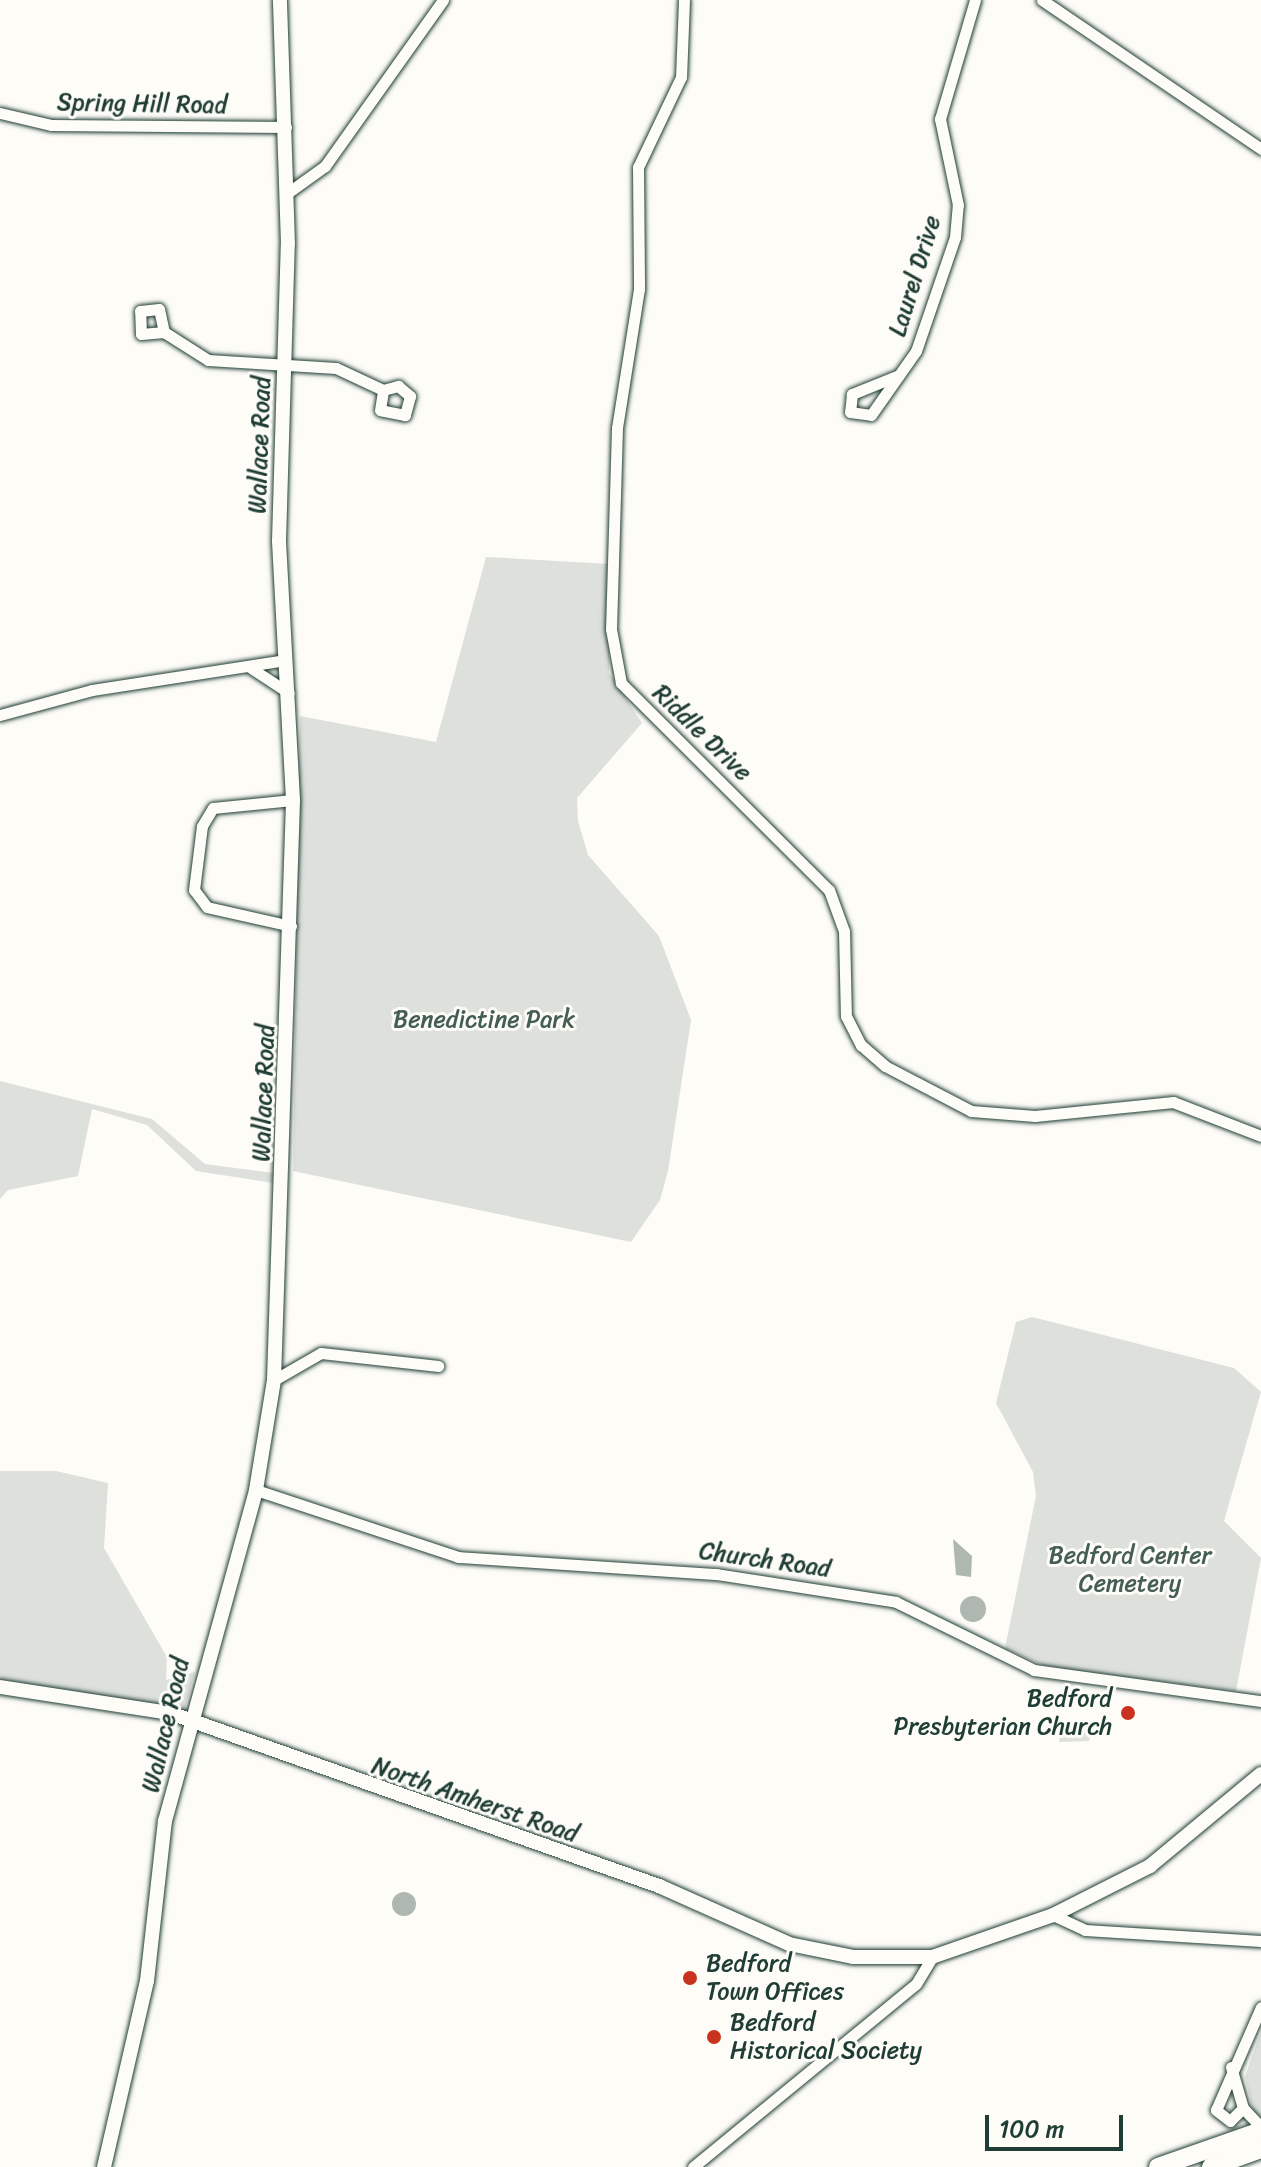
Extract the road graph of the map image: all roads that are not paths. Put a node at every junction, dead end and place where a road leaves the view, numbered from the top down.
1 (280, 0) edge
2 (443, 0) edge
3 (684, 0) edge
4 (975, 0) edge
5 (1042, 0) edge
6 (0, 113) edge
7 (286, 127) junction
8 (1261, 149) edge
9 (286, 194) junction
10 (164, 332) dead end
11 (285, 365) junction
12 (899, 375) junction
13 (383, 390) dead end
14 (286, 660) junction
15 (251, 668) junction
16 (289, 693) junction
17 (0, 715) edge
18 (293, 800) junction
19 (291, 926) junction
20 (1261, 1136) edge
21 (438, 1366) dead end
22 (274, 1380) junction
23 (256, 1490) junction
24 (0, 1687) edge
25 (1261, 1701) edge
26 (192, 1723) junction
27 (1261, 1774) edge
28 (1053, 1915) junction
29 (1261, 1941) edge
30 (932, 1957) junction
31 (1261, 2007) edge
32 (1231, 2067) junction
33 (1243, 2108) junction
34 (1261, 2129) edge
35 (1261, 2149) edge
36 (104, 2167) edge
37 (693, 2167) edge
38 (1159, 2167) edge
39 (1211, 2167) edge

1 - 7 street, Wallace Road
2 - 9 street
3 - 20 street, Riddle Drive
4 - 12 street, Laurel Drive
5 - 8 street
6 - 7 street, Spring Hill Road
7 - 9 street, Wallace Road
9 - 11 street, Wallace Road
10 - 11 street
11 - 13 street
11 - 14 street, Wallace Road
12 - 12 street, Laurel Drive
14 - 15 street
14 - 16 street, Wallace Road
15 - 16 street
15 - 17 street
16 - 18 street, Wallace Road
18 - 19 street, Wallace Road
18 - 19 street
19 - 22 street, Wallace Road
21 - 22 street
22 - 23 street, Wallace Road
23 - 25 street, Church Road
23 - 26 street, Wallace Road
24 - 26 street, North Amherst Road
26 - 30 street, North Amherst Road
26 - 36 street, Wallace Road
27 - 28 street
28 - 29 street
28 - 30 street
30 - 37 street
31 - 32 street
32 - 33 street
32 - 33 street
33 - 34 street
34 - 38 highway
35 - 39 highway

